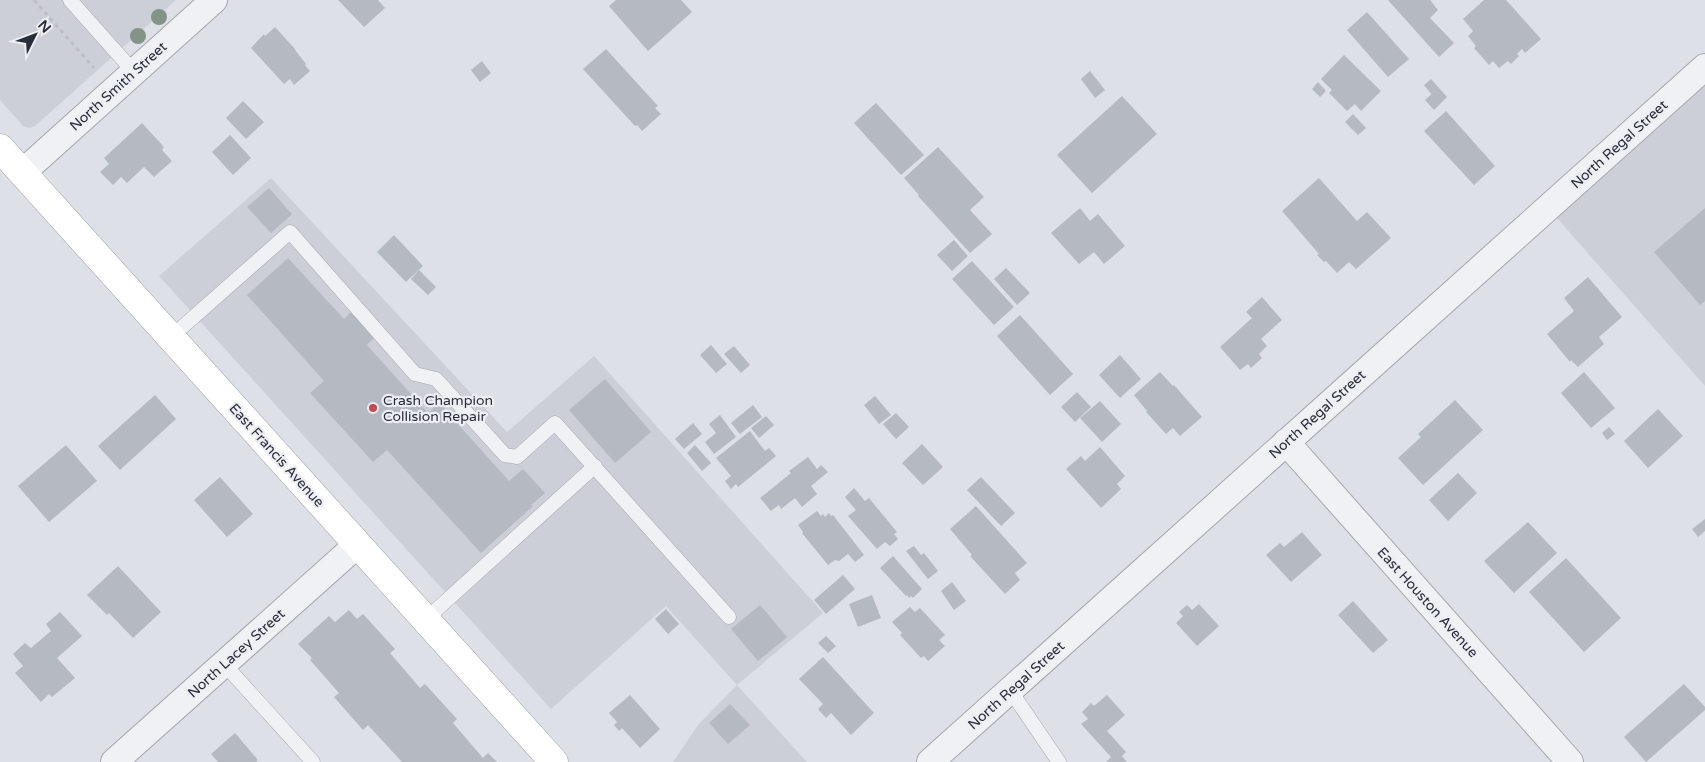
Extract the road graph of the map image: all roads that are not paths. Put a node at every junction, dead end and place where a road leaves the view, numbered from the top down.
1 (70, 0) edge
2 (214, 0) edge
3 (1705, 67) edge
4 (134, 72) junction
5 (0, 148) edge
6 (22, 172) junction
7 (171, 337) junction
8 (1286, 442) junction
9 (595, 466) junction
10 (358, 544) junction
11 (729, 617) dead end
12 (425, 620) junction
13 (224, 664) junction
14 (1010, 690) junction
15 (114, 762) edge
16 (313, 762) edge
17 (554, 762) edge
18 (930, 762) edge
19 (1060, 762) edge
20 (1570, 762) edge

1 - 4 lane
2 - 4 street, North Smith Street
3 - 8 street, North Regal Street
4 - 6 street, North Smith Street
5 - 6 main road, East Francis Avenue
6 - 7 main road, East Francis Avenue
7 - 9 lane
7 - 10 main road, East Francis Avenue
8 - 14 street, North Regal Street
8 - 20 street, East Houston Avenue
9 - 11 lane
9 - 12 lane
10 - 12 main road, East Francis Avenue
10 - 13 street, North Lacey Street
12 - 17 main road, East Francis Avenue
13 - 15 street, North Lacey Street
13 - 16 lane
14 - 18 street, North Regal Street
14 - 19 lane

